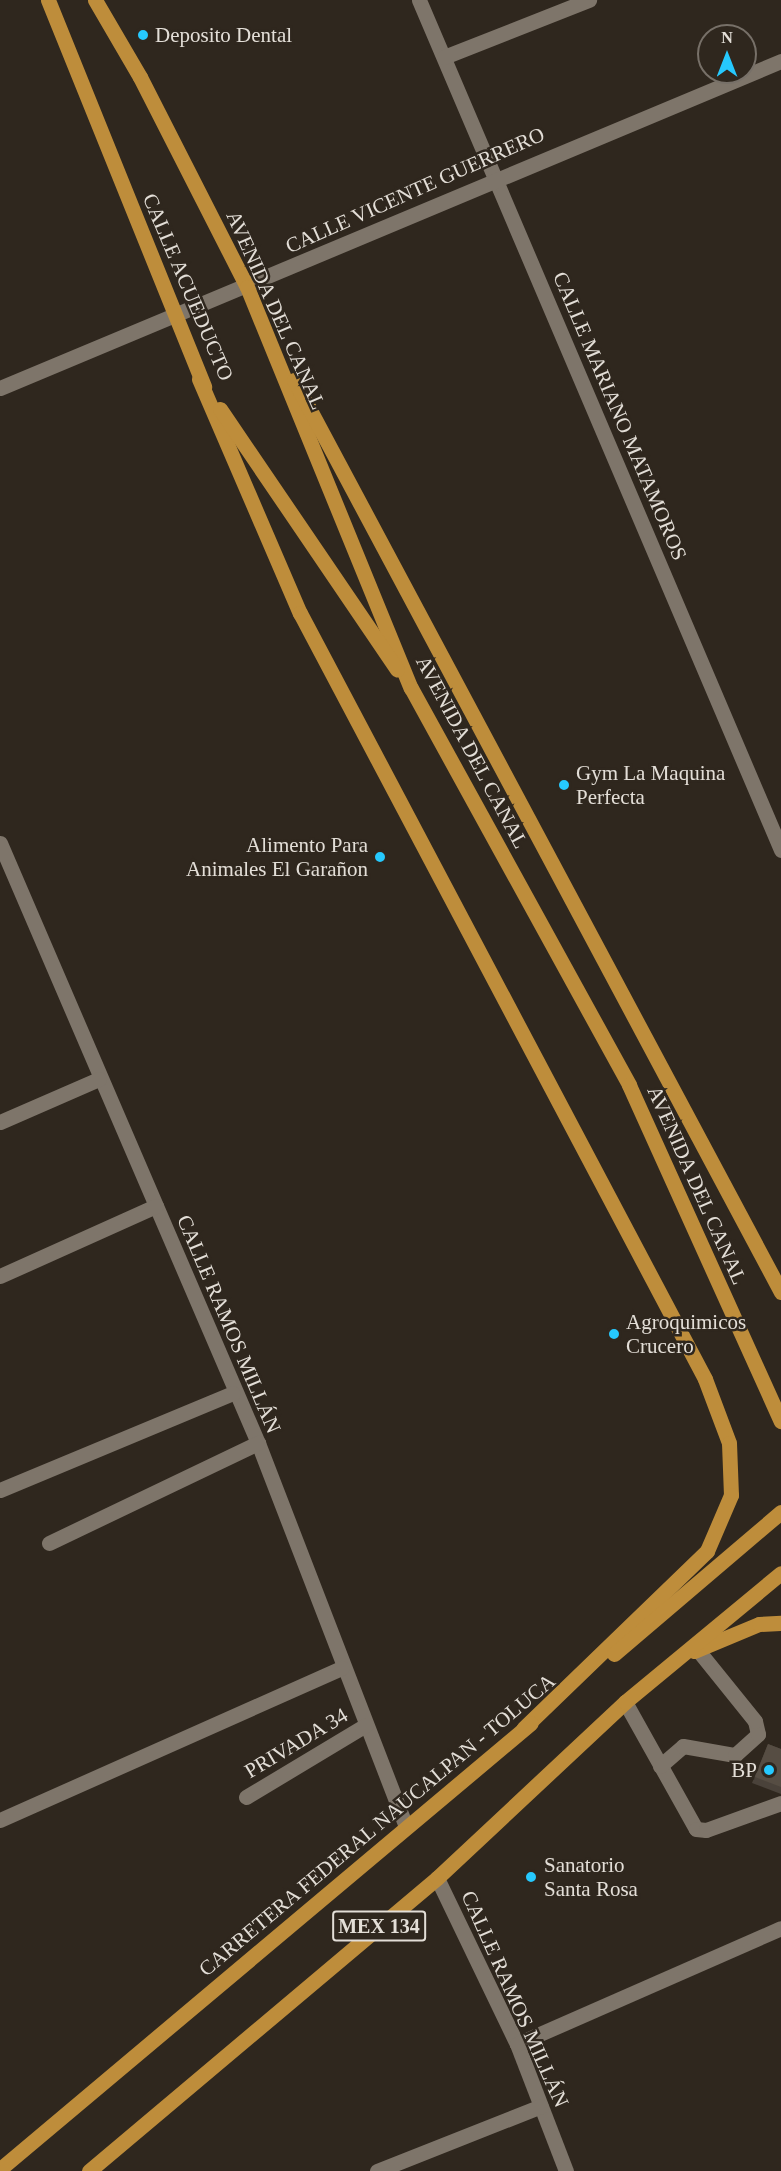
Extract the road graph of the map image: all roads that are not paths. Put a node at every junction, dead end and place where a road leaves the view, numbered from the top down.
1 (48, 0) edge
2 (95, 0) edge
3 (419, 0) edge
4 (589, 0) edge
5 (444, 57) junction
6 (781, 61) edge
7 (495, 176) junction
8 (247, 287) junction
9 (174, 316) junction
10 (275, 350) junction
11 (199, 379) junction
12 (0, 388) edge
13 (414, 693) junction
14 (0, 843) edge
15 (781, 850) edge
16 (99, 1079) junction
17 (0, 1122) edge
18 (156, 1206) junction
19 (0, 1276) edge
20 (781, 1292) edge
21 (233, 1393) junction
22 (781, 1421) edge
23 (258, 1443) junction
24 (0, 1490) edge
25 (781, 1512) edge
26 (49, 1543) dead end
27 (781, 1573) edge
28 (781, 1623) edge
29 (697, 1649) junction
30 (342, 1668) junction
31 (660, 1671) junction
32 (625, 1702) junction
33 (366, 1725) junction
34 (524, 1728) junction
35 (660, 1766) junction
36 (246, 1797) dead end
37 (781, 1803) edge
38 (0, 1820) edge
39 (406, 1826) junction
40 (436, 1878) junction
41 (781, 1928) edge
42 (517, 2044) junction
43 (541, 2106) junction
44 (0, 2169) edge
45 (89, 2171) edge
46 (377, 2171) edge
47 (566, 2171) edge

1 - 9 main road, CALLE ACUEDUCTO
2 - 8 main road, AVENIDA DEL CANAL
3 - 5 street, CALLE MARIANO MATAMOROS
4 - 5 street
5 - 7 street, CALLE MARIANO MATAMOROS
6 - 7 street, CALLE VICENTE GUERRERO
7 - 8 street, CALLE VICENTE GUERRERO
7 - 15 street, CALLE MARIANO MATAMOROS
8 - 9 street, CALLE VICENTE GUERRERO
8 - 10 main road, AVENIDA DEL CANAL
9 - 11 main road, CALLE ACUEDUCTO
9 - 12 street, CALLE VICENTE GUERRERO
10 - 13 main road, AVENIDA DEL CANAL
10 - 20 main road
11 - 13 main road, CALLE ACUEDUCTO
11 - 34 main road
13 - 22 main road, AVENIDA DEL CANAL
14 - 16 street, CALLE RAMOS MILLÁN
16 - 17 street
16 - 18 street, CALLE RAMOS MILLÁN
18 - 19 street
18 - 21 street, CALLE RAMOS MILLÁN
21 - 23 street, CALLE RAMOS MILLÁN
21 - 24 street
23 - 26 street
23 - 30 street, CALLE RAMOS MILLÁN
25 - 34 main road, CARRETERA FEDERAL NAUCALPAN - TOLUCA / MEX 134
27 - 31 main road, MEX 134
28 - 29 main road
29 - 31 main road
29 - 35 street
30 - 33 street, CALLE RAMOS MILLÁN
30 - 38 street
31 - 32 main road, MEX 134
32 - 35 street
32 - 40 main road, MEX 134
33 - 36 street, PRIVADA 34
33 - 39 street, CALLE RAMOS MILLÁN
34 - 39 main road, CARRETERA FEDERAL NAUCALPAN - TOLUCA / MEX 134
35 - 37 street
39 - 44 main road, CARRETERA FEDERAL NAUCALPAN - TOLUCA / MEX 134
40 - 42 street, CALLE RAMOS MILLÁN
40 - 45 main road, MEX 134
41 - 42 street
42 - 43 street, CALLE RAMOS MILLÁN
43 - 46 street
43 - 47 street, CALLE RAMOS MILLÁN

